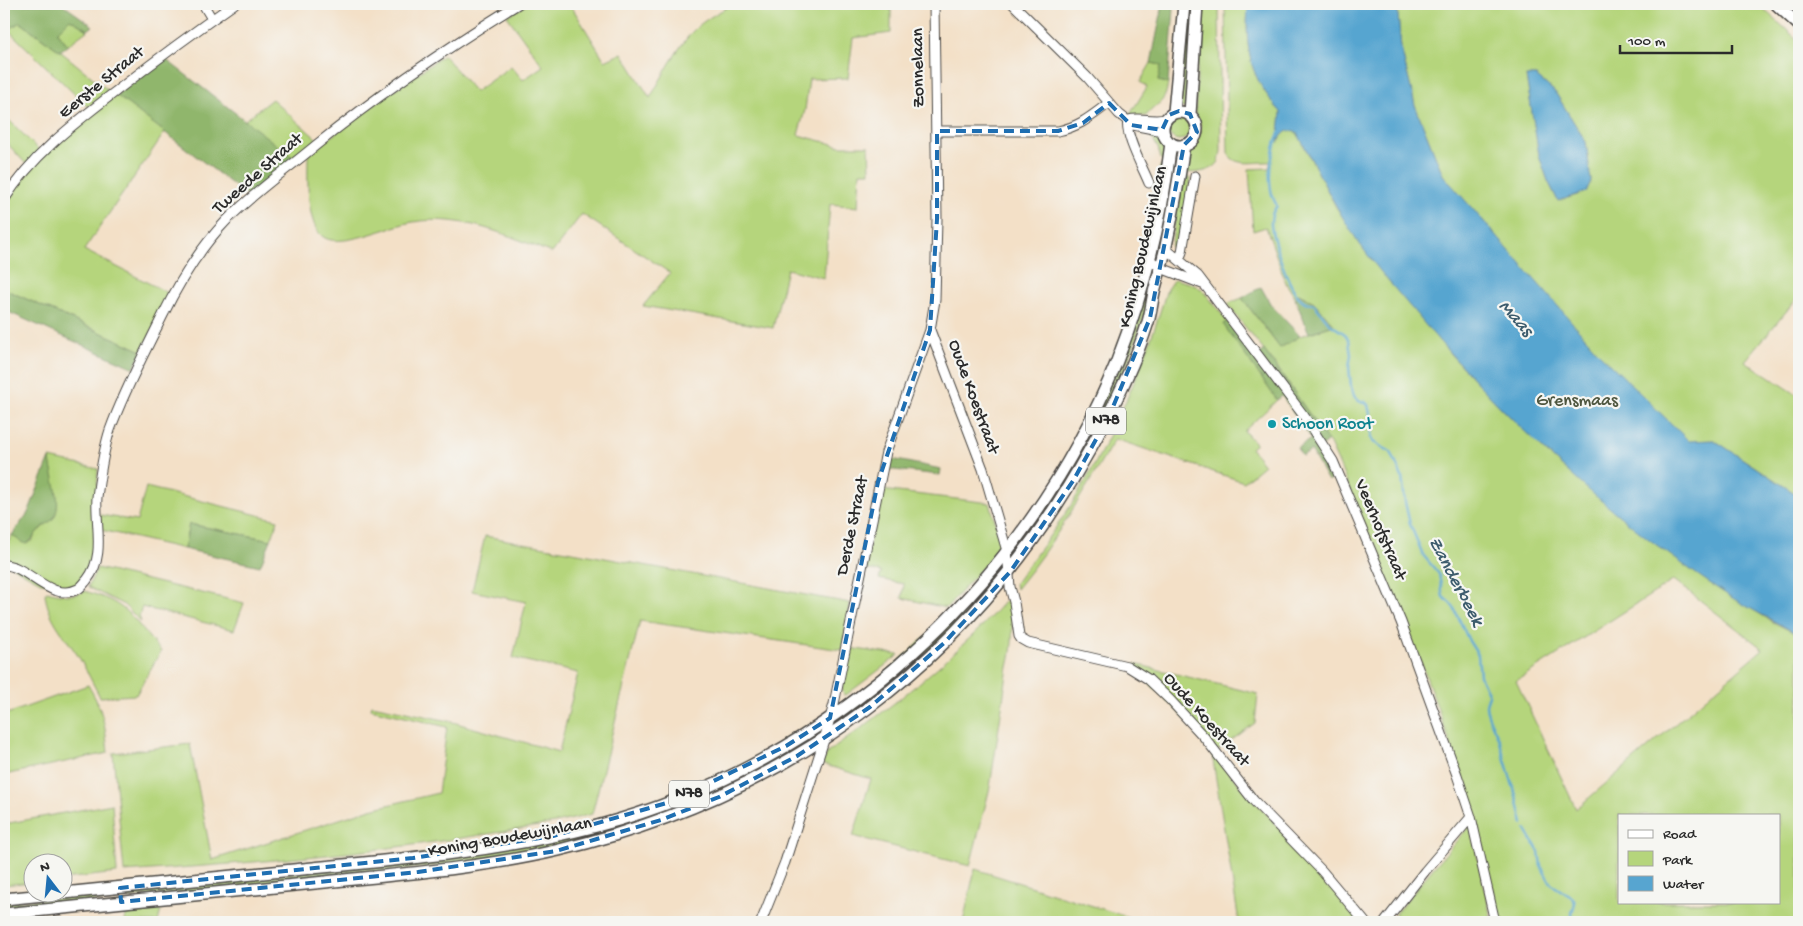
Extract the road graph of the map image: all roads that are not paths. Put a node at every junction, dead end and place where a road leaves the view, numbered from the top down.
1 (203, 4) edge
2 (234, 4) edge
3 (518, 4) edge
4 (934, 4) edge
5 (1014, 4) edge
6 (1184, 4) edge
7 (1197, 4) edge
8 (1776, 4) edge
9 (212, 19) junction
10 (1799, 24) edge
11 (1109, 103) junction
12 (1190, 114) junction
13 (1170, 116) junction
14 (1128, 120) junction
15 (937, 130) junction
16 (1163, 131) junction
17 (1171, 144) junction
18 (1184, 145) junction
19 (1195, 176) dead end
20 (1149, 183) dead end
21 (4, 200) edge
22 (1166, 249) junction
23 (1149, 259) junction
24 (1179, 260) junction
25 (1161, 268) junction
26 (1205, 285) junction
27 (930, 330) junction
28 (1008, 551) junction
29 (4, 565) edge
30 (1010, 572) junction
31 (830, 718) junction
32 (824, 740) junction
33 (1471, 817) junction
34 (120, 888) junction
35 (4, 899) edge
36 (121, 902) junction
37 (4, 914) edge
38 (761, 922) edge
39 (1365, 922) edge
40 (1386, 922) edge
41 (1495, 922) edge

1 - 9 street
2 - 9 street, Eerste Straat
3 - 29 street, Tweede Straat
4 - 15 street, Zonnelaan
5 - 11 street
6 - 13 main road
7 - 12 main road, N78
8 - 10 main road
9 - 21 street, Eerste Straat
11 - 14 street
11 - 15 street
12 - 13 main road
12 - 18 main road, N78
13 - 14 street
13 - 16 main road
14 - 16 street
14 - 20 street
15 - 27 street, Derde Straat
16 - 17 main road
17 - 18 main road
17 - 23 main road, Koning Boudewijnlaan / N78
18 - 22 main road, Koning Boudewijnlaan / N78
19 - 24 street
22 - 24 street, Veerhofstraat
22 - 25 main road, Koning Boudewijnlaan / N78
23 - 25 street
23 - 28 main road, Koning Boudewijnlaan / N78
24 - 26 street, Veerhofstraat
25 - 26 street
25 - 30 main road, Koning Boudewijnlaan / N78
26 - 33 street, Veerhofstraat
27 - 28 street, Oude Koestraat
27 - 31 street, Derde Straat
28 - 30 street, Oude Koestraat
28 - 31 main road, Koning Boudewijnlaan / N78
30 - 32 main road, Koning Boudewijnlaan / N78
30 - 39 street, Oude Koestraat
31 - 32 street, Derde Straat
31 - 34 main road, Koning Boudewijnlaan / N78
32 - 36 main road, Koning Boudewijnlaan / N78
32 - 38 street, Derde Straat
33 - 40 street
33 - 41 street, Veerhofstraat
34 - 35 main road, Koning Boudewijnlaan / N78
34 - 36 street
36 - 37 main road, Koning Boudewijnlaan / N78

